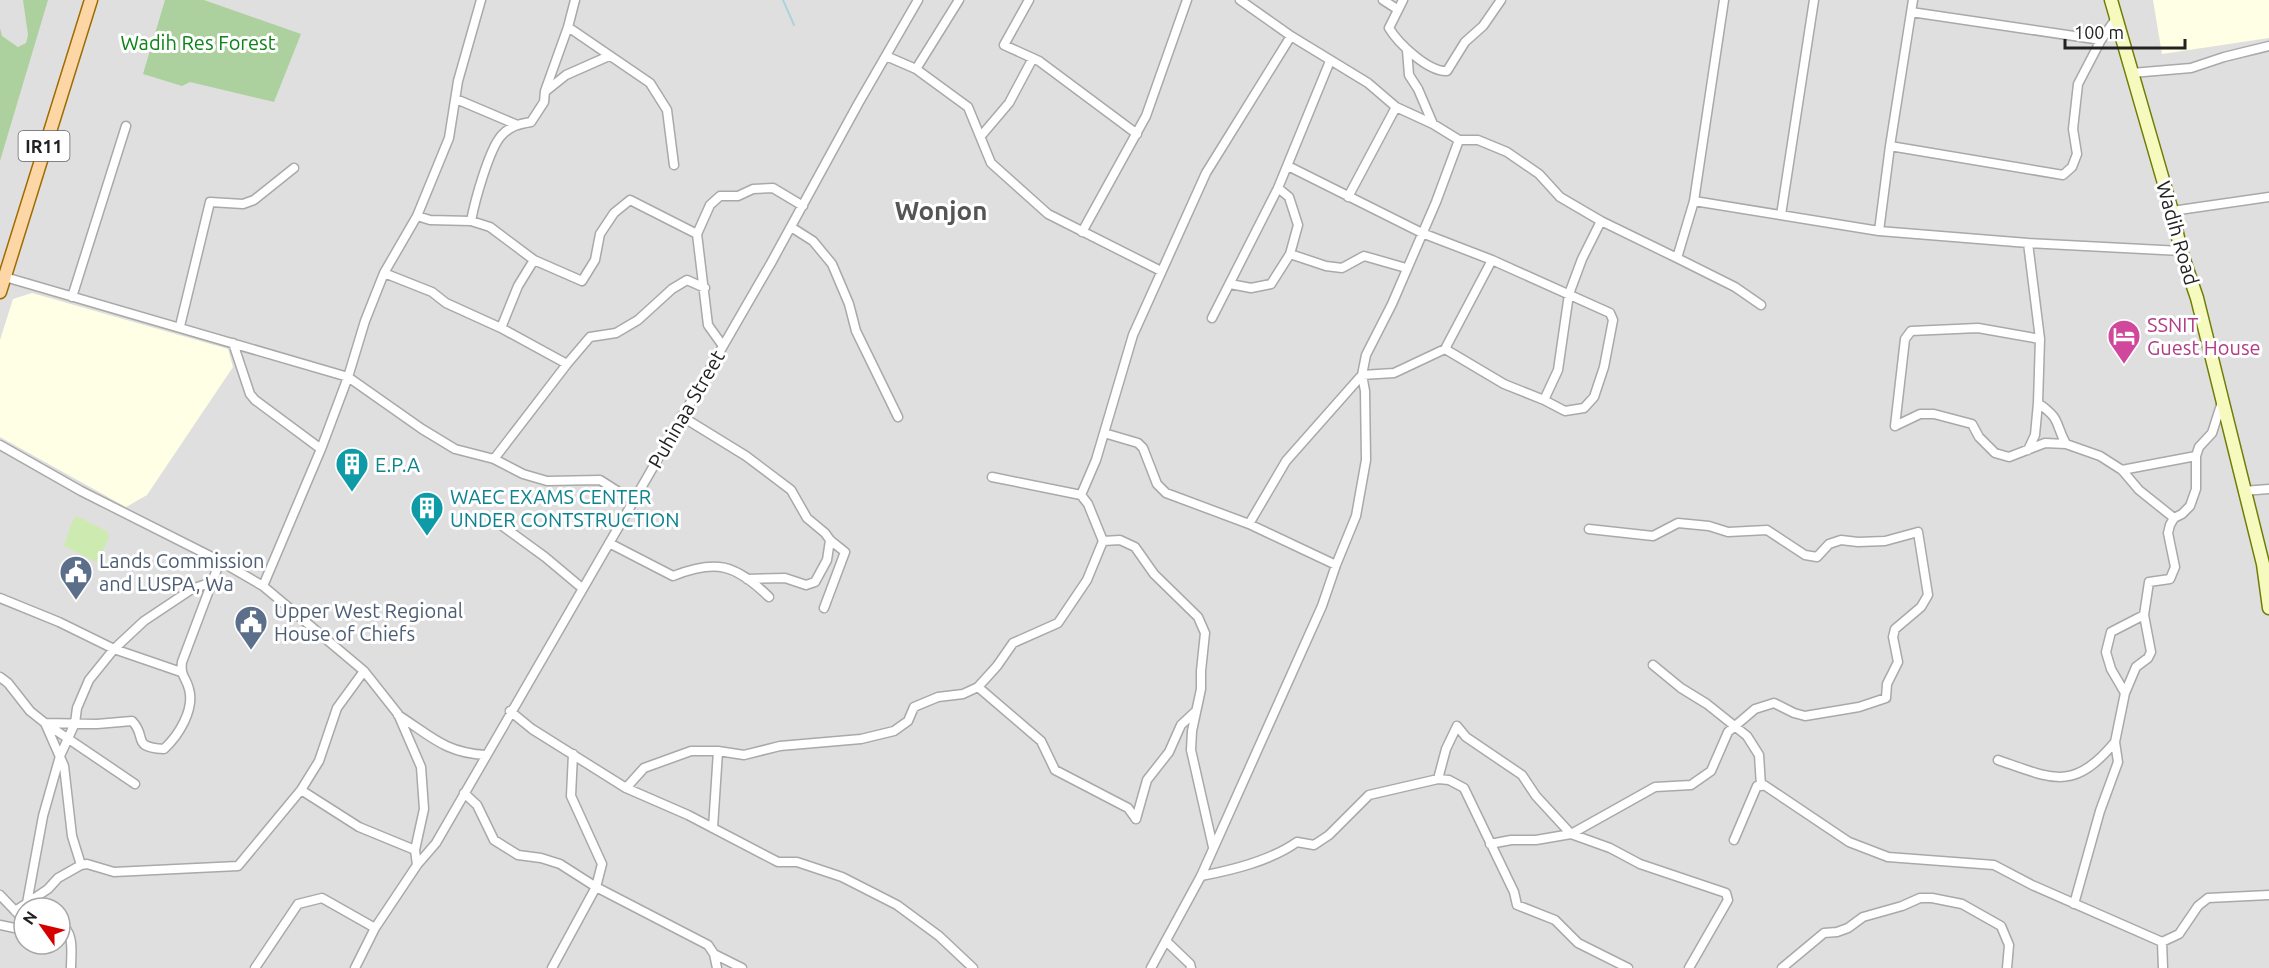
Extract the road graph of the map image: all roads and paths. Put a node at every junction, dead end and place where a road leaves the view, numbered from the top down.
1 (91, 0) edge
2 (482, 0) edge
3 (575, 0) edge
4 (918, 0) edge
5 (959, 0) edge
6 (1029, 0) edge
7 (1187, 0) edge
8 (1240, 0) edge
9 (1383, 0) edge
10 (1403, 0) edge
11 (1501, 0) edge
12 (1724, 0) edge
13 (1814, 0) edge
14 (1914, 0) edge
15 (2111, 0) edge
16 (1396, 9) junction
17 (1911, 12) junction
18 (2117, 17) junction
19 (568, 27) junction
20 (1291, 36) junction
21 (2102, 40) junction
22 (2269, 46) edge
23 (1407, 50) junction
24 (609, 56) junction
25 (886, 56) junction
26 (1032, 58) junction
27 (1330, 61) junction
28 (916, 69) junction
29 (2132, 73) junction
30 (545, 91) junction
31 (456, 99) junction
32 (1396, 107) junction
33 (515, 124) junction
34 (1433, 124) junction
35 (126, 126) dead end
36 (1137, 134) junction
37 (981, 136) junction
38 (1460, 140) junction
39 (1890, 146) junction
40 (674, 165) dead end
41 (1288, 166) junction
42 (294, 168) dead end
43 (1278, 188) junction
44 (1348, 197) junction
45 (2269, 197) edge
46 (1694, 201) junction
47 (803, 206) junction
48 (2172, 211) junction
49 (1781, 215) junction
50 (417, 216) junction
51 (471, 221) junction
52 (1601, 221) junction
53 (791, 227) junction
54 (1880, 231) junction
55 (1082, 232) junction
56 (1422, 233) junction
57 (697, 234) junction
58 (2028, 243) junction
59 (2181, 251) junction
60 (1290, 254) junction
61 (1677, 258) junction
62 (534, 260) junction
63 (1492, 260) junction
64 (1406, 268) junction
65 (1161, 271) junction
66 (384, 273) junction
67 (5, 277) junction
68 (1230, 284) junction
69 (705, 288) junction
70 (0, 292) edge
71 (1569, 294) junction
72 (72, 297) junction
73 (1761, 305) dead end
74 (1212, 318) dead end
75 (180, 327) junction
76 (501, 328) junction
77 (2040, 339) junction
78 (233, 343) junction
79 (723, 346) junction
80 (1445, 349) junction
81 (567, 364) junction
82 (1362, 375) junction
83 (348, 377) junction
84 (1544, 400) junction
85 (2222, 402) junction
86 (2038, 404) junction
87 (681, 416) junction
88 (898, 417) dead end
89 (1104, 433) junction
90 (2066, 444) junction
91 (0, 446) edge
92 (321, 449) junction
93 (2028, 450) junction
94 (2196, 456) junction
95 (494, 459) junction
96 (2122, 470) junction
97 (992, 477) dead end
98 (2269, 489) edge
99 (2243, 491) junction
100 (1081, 495) junction
101 (633, 501) junction
102 (2174, 518) junction
103 (493, 519) dead end
104 (1249, 524) junction
105 (1589, 529) dead end
106 (830, 540) junction
107 (1103, 541) junction
108 (609, 543) junction
109 (220, 561) junction
110 (1336, 565) junction
111 (747, 579) junction
112 (212, 582) junction
113 (263, 586) junction
114 (582, 588) junction
115 (769, 597) dead end
116 (0, 598) edge
117 (824, 608) dead end
118 (2269, 608) edge
119 (2144, 615) junction
120 (114, 649) junction
121 (1653, 665) dead end
122 (364, 671) junction
123 (181, 672) junction
124 (0, 677) edge
125 (978, 687) junction
126 (2125, 693) junction
127 (510, 711) junction
128 (1196, 711) junction
129 (398, 714) junction
130 (45, 723) junction
131 (75, 723) junction
132 (1736, 726) junction
133 (69, 738) junction
134 (2115, 742) junction
135 (718, 751) junction
136 (573, 754) junction
137 (486, 755) junction
138 (60, 756) junction
139 (1998, 760) dead end
140 (1438, 779) junction
141 (135, 784) dead end
142 (1761, 786) junction
143 (626, 788) junction
144 (301, 790) junction
145 (464, 793) junction
146 (713, 828) junction
147 (1571, 834) junction
148 (1734, 840) dead end
149 (1490, 844) junction
150 (1213, 847) junction
151 (415, 850) junction
152 (417, 865) junction
153 (81, 866) junction
154 (1201, 876) junction
155 (596, 887) junction
156 (0, 895) edge
157 (2269, 895) edge
158 (28, 896) edge
159 (38, 896) edge
160 (2074, 904) junction
161 (12, 908) edge
162 (375, 928) junction
163 (1166, 941) junction
164 (2163, 942) junction
165 (714, 954) junction
166 (255, 968) edge
167 (355, 968) edge
168 (552, 968) edge
169 (717, 968) edge
170 (742, 968) edge
171 (974, 968) edge
172 (1151, 968) edge
173 (1191, 968) edge
174 (1628, 968) edge
175 (1689, 968) edge
176 (1782, 968) edge
177 (2007, 968) edge
178 (2163, 968) edge

1 - 67 main road, IR11
2 - 31 street
3 - 19 street
4 - 25 street, Puhinaa Street
5 - 28 street
6 - 26 street
7 - 36 street
8 - 20 street
9 - 16 street
10 - 16 street
11 - 23 street
12 - 46 street
13 - 49 street
14 - 17 street
15 - 18 street, Wadih Road
16 - 23 street
17 - 21 street
17 - 39 street
18 - 21 street
18 - 29 street, Wadih Road
19 - 24 street
19 - 30 street
20 - 27 street
20 - 65 street
21 - 39 street
22 - 29 street
23 - 34 street
24 - 30 street
24 - 40 street
25 - 28 street
25 - 47 street, Puhinaa Street
26 - 36 street
26 - 37 street
27 - 32 street
27 - 41 street
28 - 37 street
29 - 48 street, Wadih Road
30 - 33 street
31 - 33 street
31 - 50 street
32 - 34 street
32 - 44 street
33 - 51 street
34 - 38 street
35 - 72 street
36 - 55 street
37 - 55 street
38 - 52 street
38 - 56 street
39 - 54 street
41 - 43 street
41 - 44 street
42 - 75 street
43 - 60 street
43 - 68 street
44 - 56 street
45 - 48 street
46 - 49 street
46 - 61 street
47 - 53 street, Puhinaa Street
47 - 57 street
48 - 59 street, Wadih Road
49 - 54 street
50 - 51 street
50 - 66 street
51 - 62 street
52 - 61 street
52 - 71 street
53 - 79 street, Puhinaa Street
53 - 88 street
54 - 58 street
55 - 65 street
56 - 63 street
56 - 64 street
57 - 62 street
57 - 69 street
58 - 59 street
58 - 77 street
59 - 85 street, Wadih Road
60 - 64 street
60 - 68 street
61 - 73 street
62 - 76 street
63 - 71 street
63 - 80 street
64 - 82 street
65 - 89 street
66 - 76 street
66 - 83 street
67 - 70 main road, IR11
67 - 72 street
68 - 74 street
69 - 79 street
69 - 81 street
71 - 84 street
71 - 84 street
72 - 75 street
75 - 78 street
76 - 81 street
77 - 86 street
77 - 93 street
78 - 83 street
78 - 92 street
79 - 87 street, Puhinaa Street
80 - 82 street
80 - 84 street
81 - 95 street
82 - 104 street
82 - 110 street
83 - 92 street
83 - 95 street
85 - 94 street
85 - 99 street, Wadih Road
86 - 90 street
86 - 93 street
87 - 101 street, Puhinaa Street
87 - 106 street
89 - 100 street
89 - 104 street
90 - 93 street
90 - 96 street
91 - 109 street
92 - 113 street
94 - 96 street
94 - 102 street
95 - 101 street
96 - 102 street
97 - 100 street
98 - 99 street
99 - 118 street, Wadih Road
100 - 107 street
101 - 108 street, Puhinaa Street
102 - 119 street
103 - 114 street
104 - 110 street
105 - 132 street
106 - 111 street
106 - 117 street
107 - 125 street
107 - 128 street
108 - 111 street
108 - 114 street, Puhinaa Street
109 - 112 street
109 - 113 street
110 - 150 street
111 - 115 street
112 - 120 street
112 - 123 street
113 - 122 street
114 - 127 street, Puhinaa Street
116 - 120 street
119 - 126 street
119 - 126 street
120 - 123 street
120 - 131 street
121 - 132 street
122 - 129 street
122 - 144 street
123 - 131 street
124 - 130 street
125 - 128 street
125 - 135 street
126 - 134 street
127 - 136 street
127 - 137 street, Puhinaa Street
128 - 150 street
129 - 137 street
129 - 151 street
130 - 131 street
130 - 133 street
130 - 138 street
131 - 133 street
132 - 142 street
132 - 147 street
133 - 138 street
133 - 141 street
134 - 139 street
134 - 160 street
135 - 143 street
135 - 146 street
136 - 143 street
136 - 155 street
137 - 145 street, Puhinaa Street
138 - 153 street
138 - 158 street
140 - 147 street
140 - 149 street
140 - 154 street
142 - 148 street
142 - 160 street
143 - 146 street
144 - 151 street
144 - 153 street
145 - 152 street, Puhinaa Street
145 - 155 street
146 - 171 street
147 - 149 street
147 - 175 street
149 - 174 street
150 - 154 street
151 - 152 street
152 - 162 street, Puhinaa Street
153 - 159 street
154 - 163 street
155 - 165 street
155 - 168 street
156 - 161 street
157 - 164 street
160 - 164 street
162 - 166 street
162 - 167 street, Puhinaa Street
163 - 172 street
163 - 173 street
164 - 178 street
165 - 169 street
165 - 170 street
176 - 177 street

